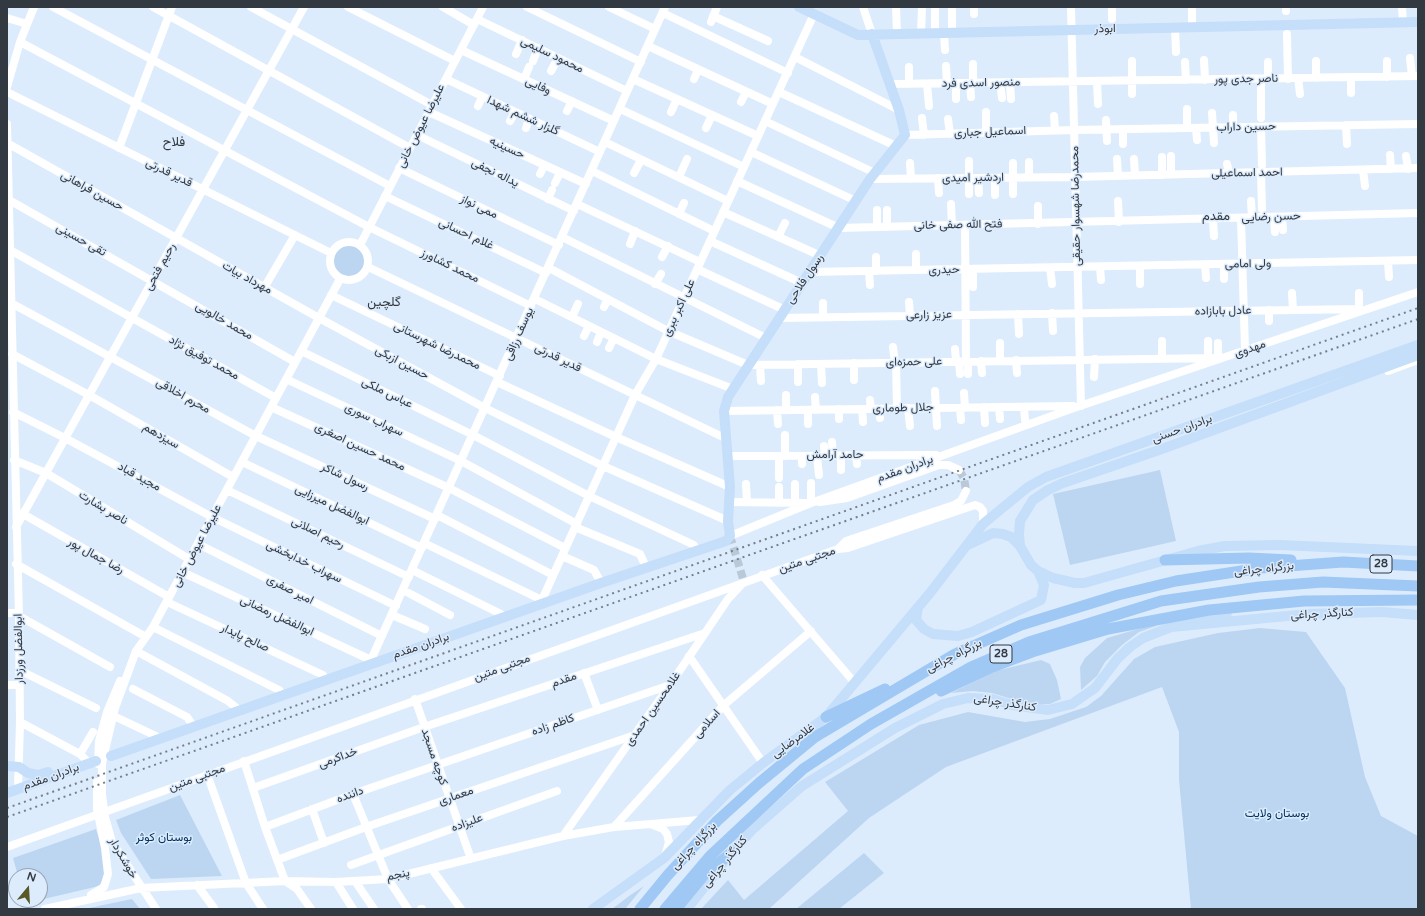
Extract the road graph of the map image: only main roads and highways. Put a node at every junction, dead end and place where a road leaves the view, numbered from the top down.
1 (799, 7) edge
2 (1418, 22) edge
3 (872, 34) junction
4 (1418, 345) edge
5 (1418, 355) edge
6 (730, 536) joint
7 (966, 546) junction
8 (1020, 546) junction
9 (1418, 551) edge
10 (1165, 560) junction
11 (1343, 562) junction
12 (1418, 566) edge
13 (1038, 571) junction
14 (1418, 586) edge
15 (1325, 600) junction
16 (1418, 600) edge
17 (919, 605) junction
18 (1418, 615) edge
19 (1171, 627) junction
20 (914, 677) junction
21 (826, 717) junction
22 (871, 724) junction
23 (111, 754) road end
24 (7, 766) edge
25 (7, 793) edge
26 (732, 852) junction
27 (593, 909) edge
28 (640, 909) edge
29 (665, 909) edge
30 (676, 909) edge
31 (687, 909) edge

1 - 3 main road, ابوذر
2 - 3 main road, ابوذر
3 - 6 main road, رسول فلاحی
4 - 7 main road, برادران حسنی
5 - 8 main road, برادران حسنی
6 - 23 main road, برادران مقدم
7 - 8 main road
7 - 17 main road, غلامرضایی
8 - 13 main road
9 - 10 main road
10 - 11 highway
10 - 13 main road
11 - 12 highway, بزرگراه چراغی / 28
11 - 20 highway, بزرگراه چراغی / 28
13 - 17 main road
14 - 22 highway, بزرگراه چراغی / 28
15 - 16 highway, بزرگراه چراغی
15 - 19 main road
15 - 22 highway, بزرگراه چراغی
17 - 21 main road, غلامرضایی
18 - 19 main road, کنارگذر چراغی
19 - 26 main road, کنارگذر چراغی
20 - 21 highway
20 - 28 highway, بزرگراه چراغی / 28
21 - 27 main road, غلامرضایی
22 - 29 highway, بزرگراه چراغی / 28
24 - 25 main road, برادران مقدم
26 - 30 highway
26 - 31 main road, کنارگذر چراغی

